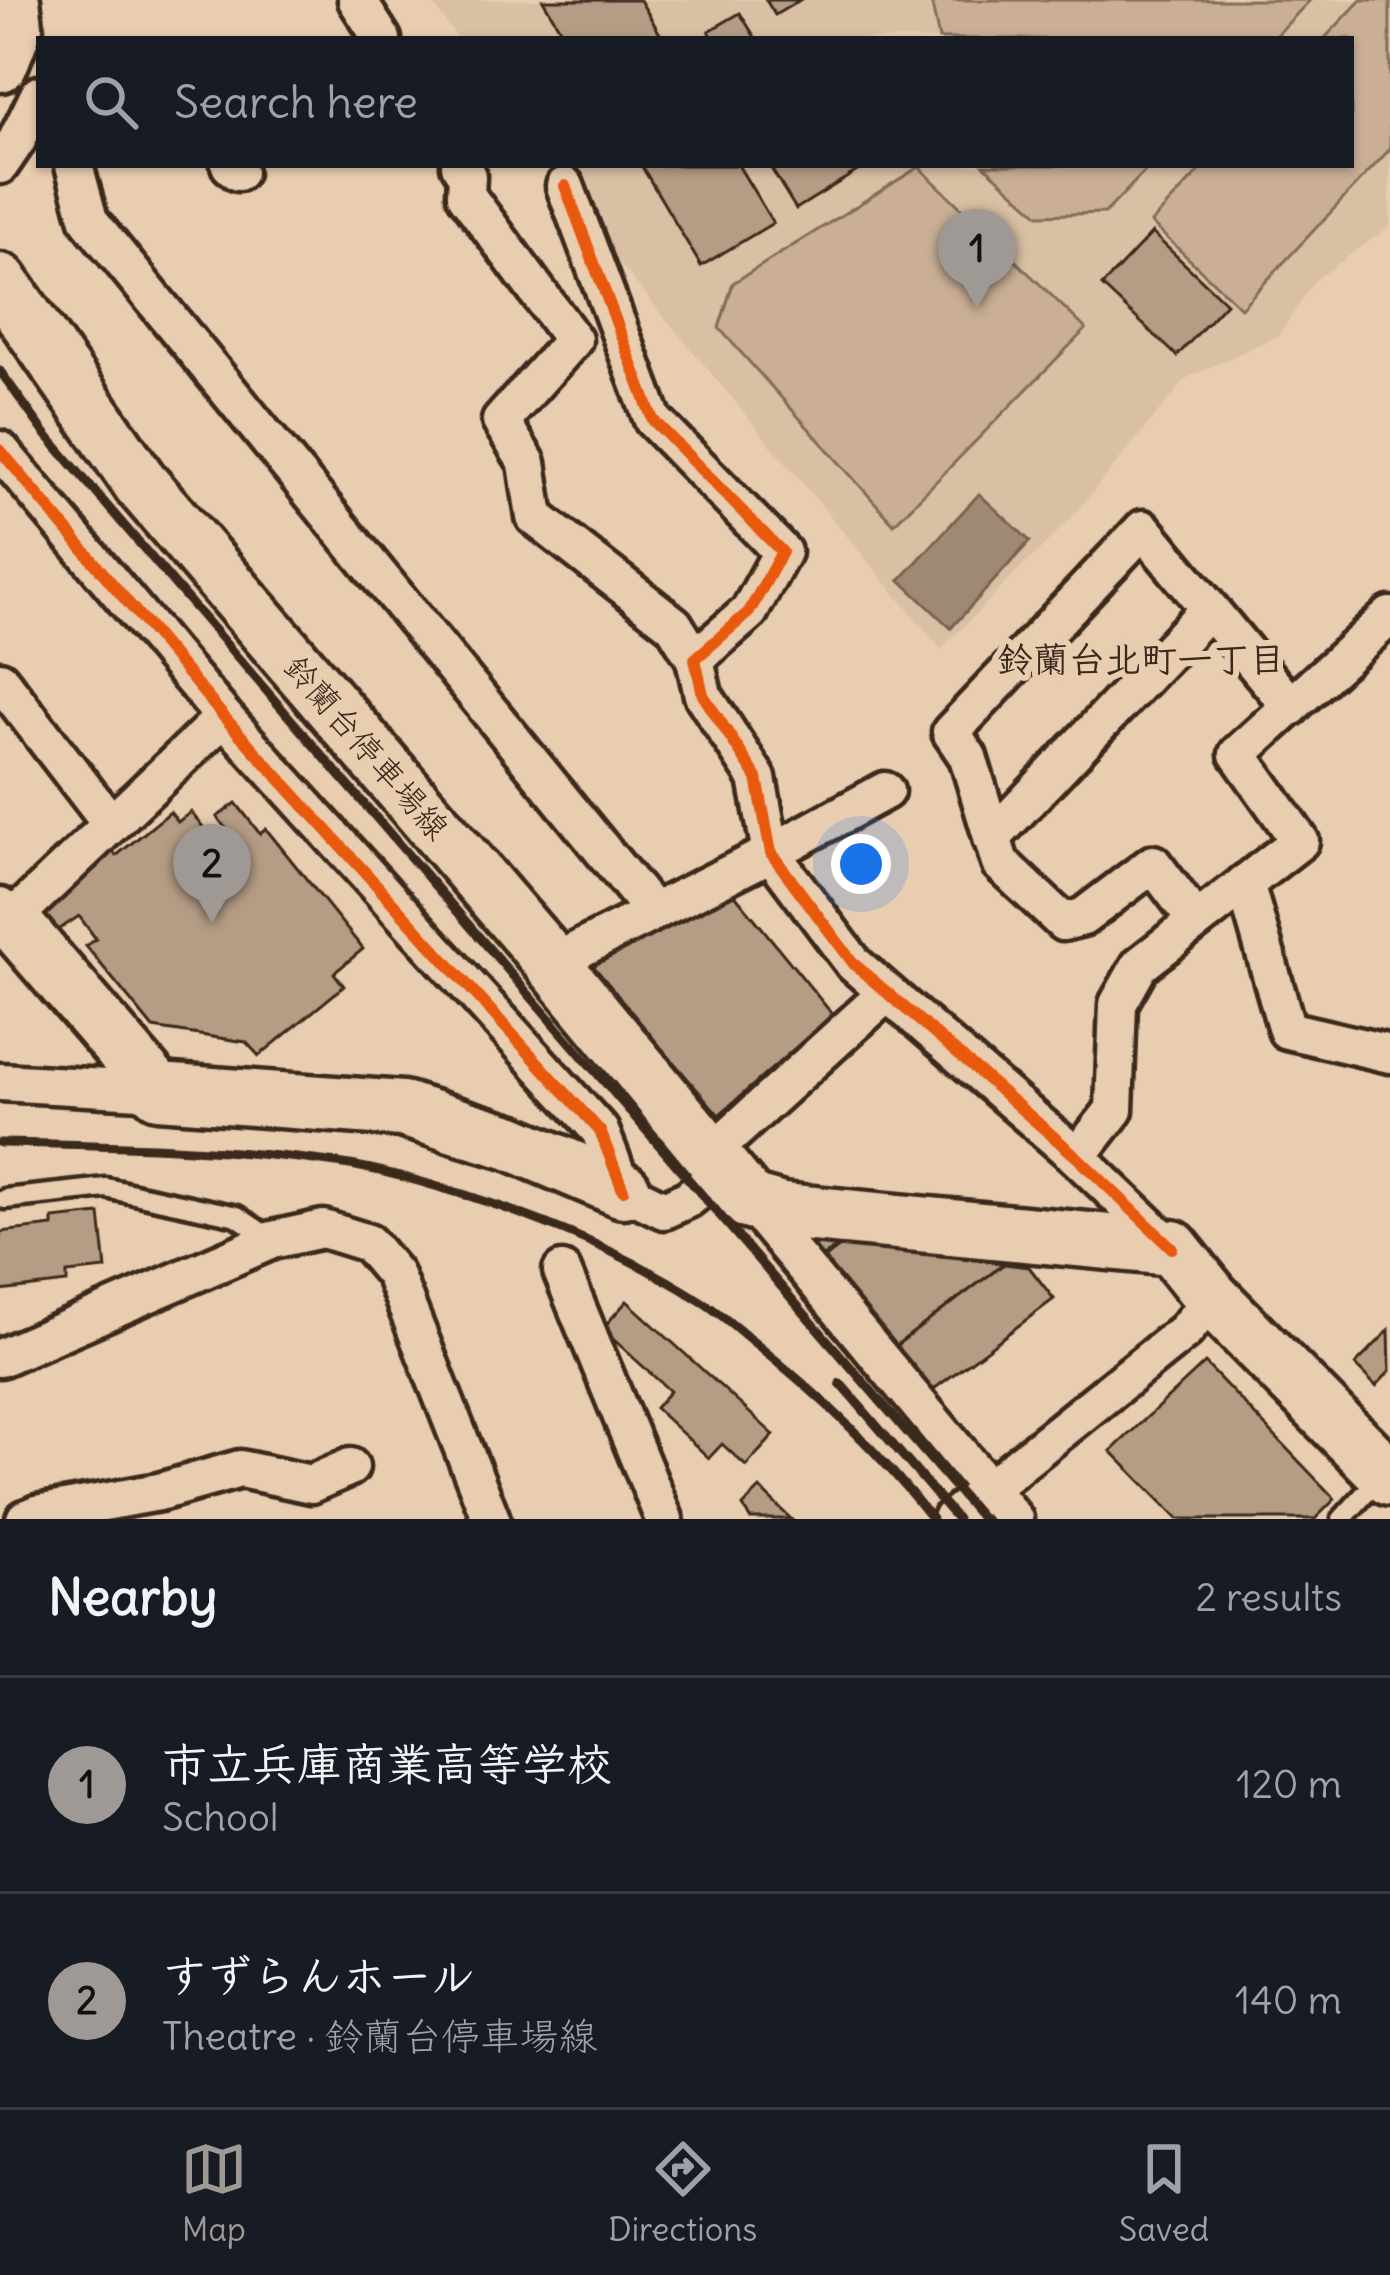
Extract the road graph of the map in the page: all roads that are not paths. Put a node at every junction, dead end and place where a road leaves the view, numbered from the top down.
1 (357, 0) edge
2 (380, 36) edge
3 (36, 101) edge
4 (0, 165) edge
5 (75, 168) edge
6 (462, 168) edge
7 (565, 186) dead end
8 (0, 281) edge
9 (0, 450) edge
10 (1209, 608) junction
11 (1390, 616) edge
12 (695, 659) junction
13 (0, 680) edge
14 (1291, 706) junction
15 (224, 717) junction
16 (885, 791) dead end
17 (111, 824) junction
18 (992, 838) junction
19 (771, 853) junction
20 (1245, 883) junction
21 (653, 912) junction
22 (5, 913) edge
23 (1196, 921) junction
24 (552, 963) junction
25 (887, 993) junction
26 (1390, 1054) edge
27 (0, 1082) edge
28 (158, 1090) junction
29 (1077, 1157) junction
30 (729, 1175) junction
31 (623, 1190) junction
32 (5, 1199) dead end
33 (272, 1240) junction
34 (1172, 1248) junction
35 (562, 1271) dead end
36 (1212, 1298) junction
37 (0, 1358) edge
38 (350, 1467) dead end
39 (1388, 1472) edge
40 (986, 1489) junction
41 (25, 1519) edge
42 (491, 1519) edge
43 (664, 1519) edge
44 (951, 1519) edge
45 (1013, 1519) edge
46 (1342, 1519) edge

1 - 2 street
3 - 4 street
5 - 21 street
6 - 12 street
7 - 12 street
8 - 24 street, 鈴蘭台停車場線
9 - 15 street
10 - 14 street
10 - 18 street
10 - 18 street
11 - 14 street
12 - 19 street
13 - 17 street
14 - 20 street
15 - 17 street
15 - 31 street
16 - 19 street
17 - 22 street
18 - 23 street
19 - 21 street
19 - 25 street
20 - 23 street
20 - 26 street
21 - 24 street
22 - 28 street
23 - 29 street
24 - 30 street, 鈴蘭台停車場線
25 - 29 street
25 - 30 street
27 - 28 street
28 - 31 street
29 - 34 street
30 - 31 street
30 - 34 street
30 - 40 street
32 - 33 lane
33 - 37 street
33 - 42 street
34 - 36 street
35 - 43 street
36 - 39 street
36 - 40 street
38 - 41 street
39 - 46 lane
40 - 44 street
40 - 45 street

